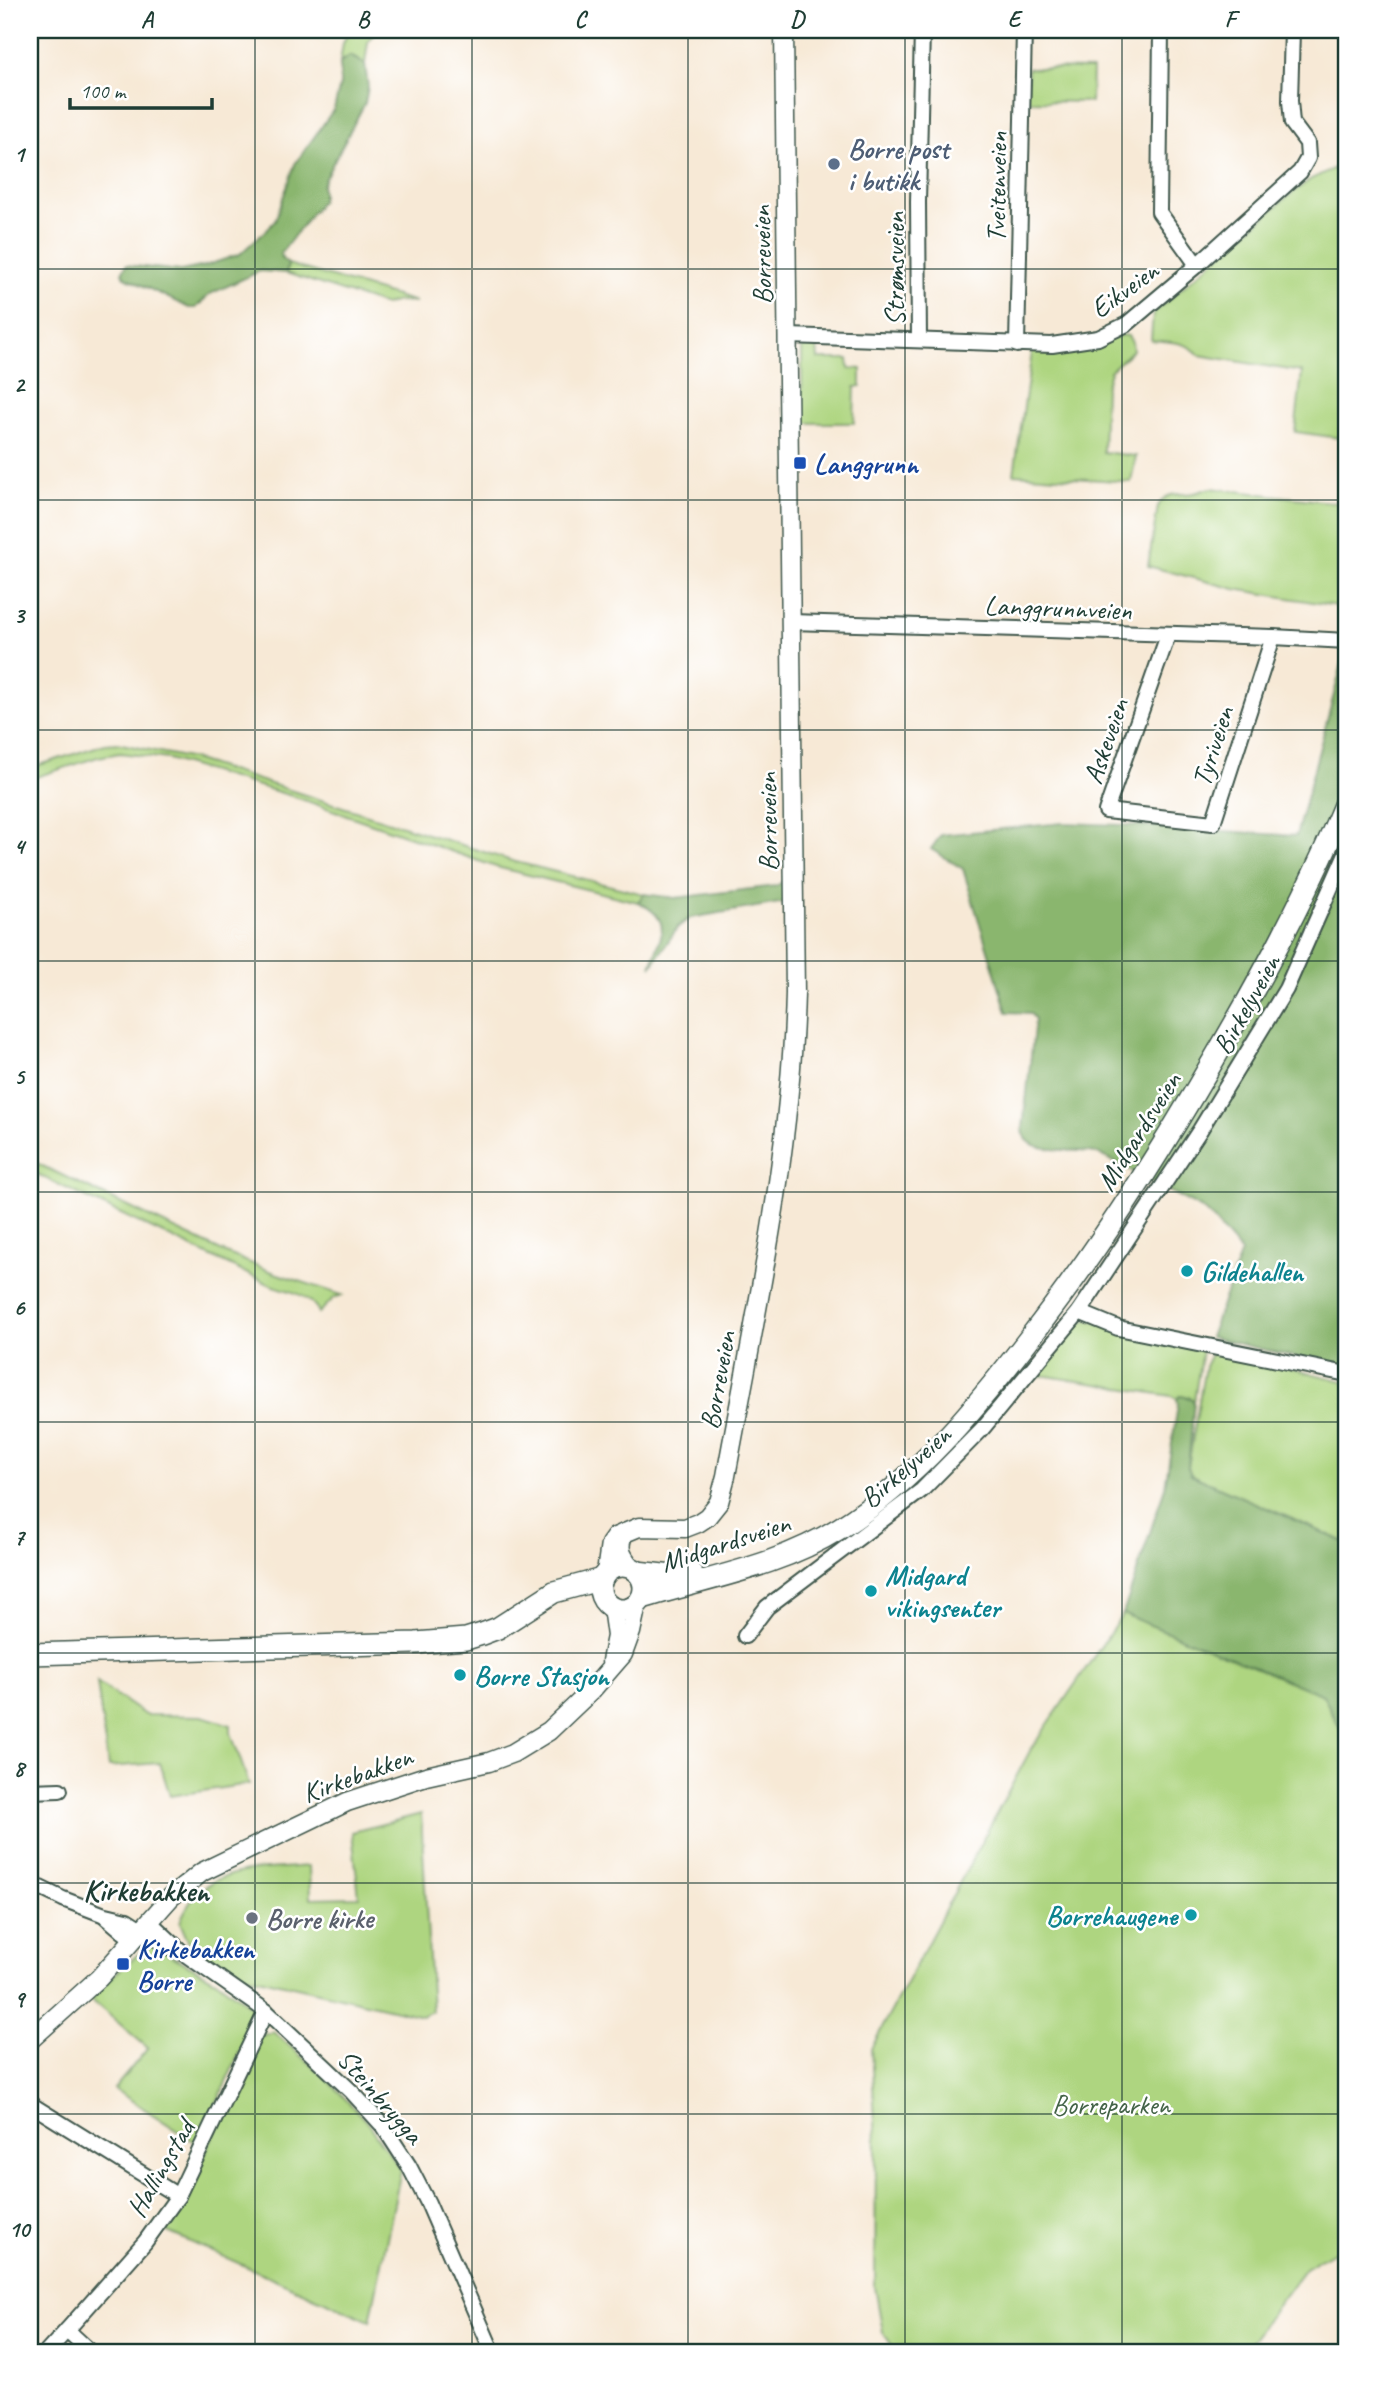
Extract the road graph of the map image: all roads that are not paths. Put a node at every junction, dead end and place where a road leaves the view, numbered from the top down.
1 (784, 30) edge
2 (922, 30) edge
3 (1024, 30) edge
4 (1161, 30) edge
5 (1292, 30) edge
6 (1197, 265) junction
7 (788, 336) junction
8 (919, 340) junction
9 (1017, 345) junction
10 (791, 622) junction
11 (1168, 635) junction
12 (1273, 637) junction
13 (1347, 641) edge
14 (1347, 798) edge
15 (1162, 817) joint
16 (1347, 851) edge
17 (1079, 1312) junction
18 (1347, 1374) edge
19 (923, 1459) junction
20 (624, 1533) junction
21 (634, 1570) junction
22 (604, 1576) junction
23 (639, 1601) junction
24 (537, 1604) junction
25 (609, 1605) junction
26 (745, 1636) dead end
27 (30, 1654) edge
28 (606, 1674) junction
29 (60, 1790) dead end
30 (30, 1791) edge
31 (30, 1883) edge
32 (142, 1931) junction
33 (266, 2011) junction
34 (30, 2040) edge
35 (30, 2104) edge
36 (178, 2196) junction
37 (67, 2330) junction
38 (46, 2353) edge
39 (92, 2353) edge
40 (493, 2353) edge

1 - 7 main road, Borreveien
2 - 8 street, Strømsveien
3 - 9 street, Tveitenveien
4 - 6 street
5 - 6 street, Eikveien
6 - 9 street, Eikveien
7 - 8 street, Eikveien
7 - 10 main road, Borreveien
8 - 9 street, Eikveien
10 - 11 street, Langgrunnveien
10 - 20 main road, Borreveien
11 - 12 street, Langgrunnveien
11 - 15 street, Askeveien
12 - 13 street, Langgrunnveien
12 - 15 street, Tyriveien
14 - 19 highway, Midgardsveien
16 - 17 street, Birkelyveien
17 - 18 street
17 - 26 street, Birkelyveien
19 - 21 highway, Midgardsveien
19 - 23 highway, Midgardsveien
20 - 21 main road
20 - 22 main road
21 - 22 highway
21 - 23 highway
22 - 24 highway
22 - 25 highway
23 - 25 highway
23 - 28 main road, Kirkebakken
24 - 25 highway
24 - 27 highway
25 - 28 main road, Kirkebakken
28 - 32 main road, Kirkebakken
29 - 30 street
31 - 32 street, Steinbrygga
32 - 33 street, Steinbrygga
32 - 34 main road, Kirkebakken
33 - 36 street, Hallingstad
33 - 40 street, Steinbrygga
35 - 36 street
36 - 37 street, Hallingstad
37 - 38 street, Hallingstad
37 - 39 street

